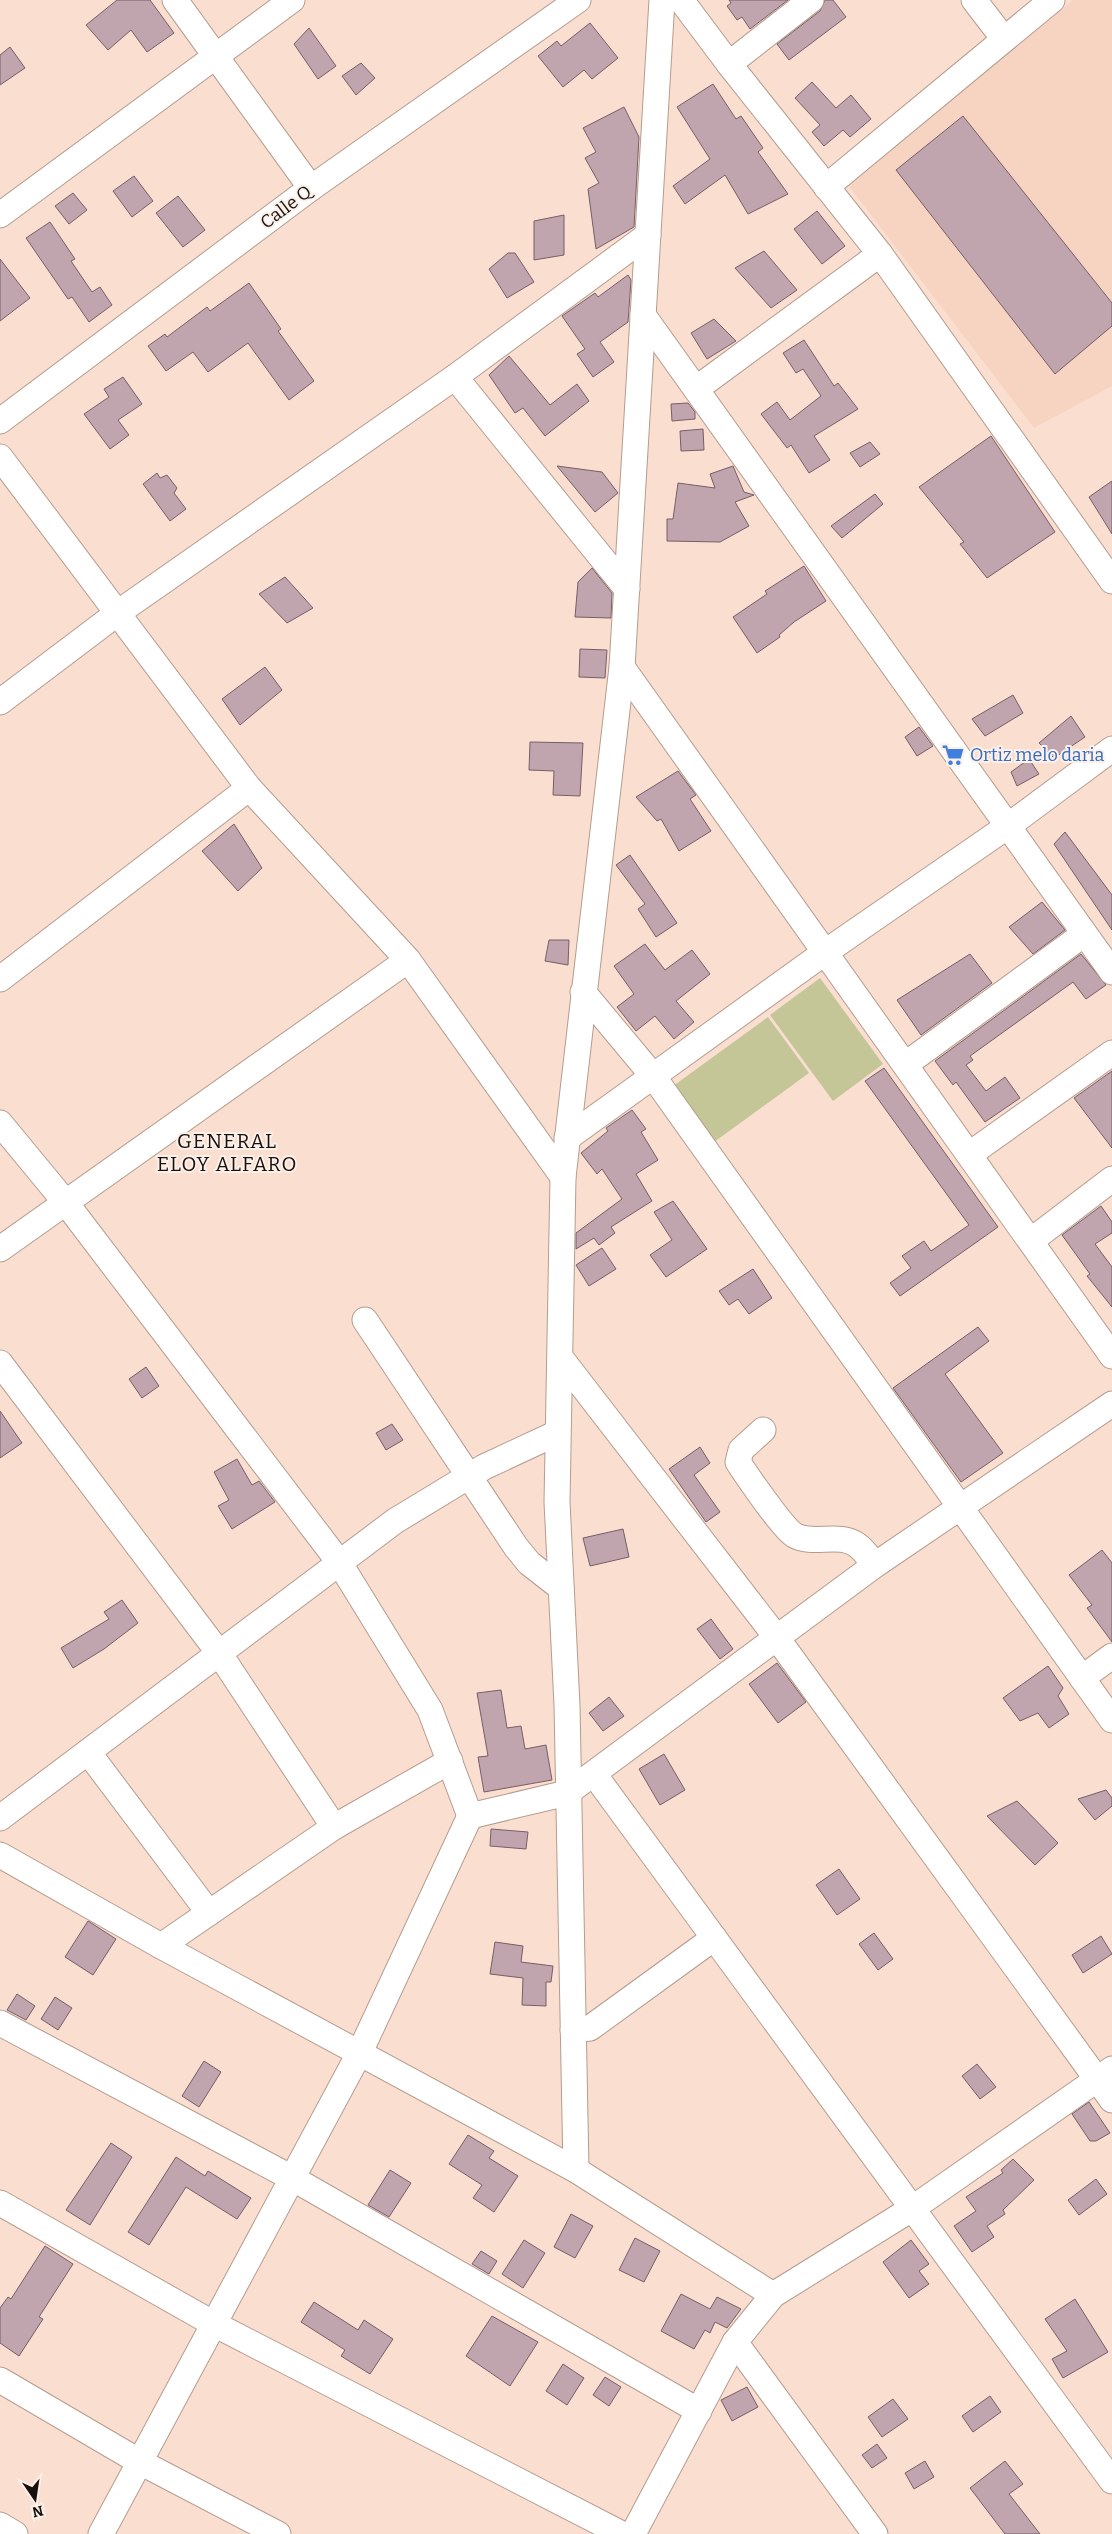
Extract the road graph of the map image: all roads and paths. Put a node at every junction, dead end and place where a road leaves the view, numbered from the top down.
1 (175, 0) edge
2 (292, 0) edge
3 (578, 0) edge
4 (662, 0) edge
5 (681, 0) edge
6 (811, 0) edge
7 (974, 0) edge
8 (1052, 0) edge
9 (1004, 39) junction
10 (215, 56) junction
11 (729, 64) junction
12 (826, 187) junction
13 (311, 188) junction
14 (0, 215) edge
15 (648, 235) junction
16 (880, 254) junction
17 (643, 315) junction
18 (454, 378) junction
19 (696, 389) junction
20 (0, 421) edge
21 (0, 457) edge
22 (1112, 581) edge
23 (627, 589) junction
24 (118, 612) junction
25 (622, 668) junction
26 (0, 702) edge
27 (1112, 749) edge
28 (249, 788) junction
29 (1008, 826) junction
30 (1084, 934) junction
31 (824, 953) junction
32 (408, 960) junction
33 (1112, 972) edge
34 (0, 979) edge
35 (583, 992) junction
36 (1112, 1053) edge
37 (906, 1064) junction
38 (653, 1076) junction
39 (0, 1123) edge
40 (567, 1138) junction
41 (970, 1154) junction
42 (563, 1177) junction
43 (1112, 1179) edge
44 (66, 1203) junction
45 (1032, 1240) junction
46 (0, 1249) edge
47 (365, 1320) dead end
48 (1103, 1325) edge
49 (1112, 1356) edge
50 (560, 1357) junction
51 (0, 1363) edge
52 (1112, 1404) edge
53 (764, 1430) dead end
54 (557, 1432) junction
55 (469, 1476) junction
56 (959, 1508) junction
57 (339, 1562) junction
58 (875, 1565) junction
59 (561, 1588) junction
60 (777, 1638) junction
61 (219, 1654) junction
62 (1112, 1656) edge
63 (1082, 1678) junction
64 (1112, 1720) edge
65 (88, 1752) junction
66 (450, 1760) junction
67 (594, 1774) junction
68 (567, 1793) junction
69 (470, 1816) junction
70 (0, 1818) edge
71 (334, 1827) junction
72 (0, 1855) edge
73 (209, 1913) junction
74 (714, 1938) junction
75 (161, 1946) junction
76 (0, 2023) edge
77 (572, 2030) junction
78 (360, 2052) junction
79 (1105, 2074) edge
80 (1112, 2100) edge
81 (576, 2170) junction
82 (292, 2178) junction
83 (0, 2203) edge
84 (913, 2208) junction
85 (773, 2295) junction
86 (214, 2324) junction
87 (735, 2342) junction
88 (0, 2380) edge
89 (699, 2411) junction
90 (140, 2462) junction
91 (1112, 2481) edge
92 (0, 2525) edge
93 (15, 2534) edge
94 (101, 2534) edge
95 (278, 2534) edge
96 (622, 2534) edge
97 (633, 2534) edge
98 (875, 2534) edge

1 - 10 street
2 - 10 street
3 - 13 street, Calle Q
4 - 15 street
5 - 11 street
6 - 11 street
7 - 9 street
8 - 9 street
9 - 12 street
10 - 13 street
10 - 14 street
11 - 12 street
12 - 16 street
13 - 20 street, Calle Q
15 - 17 street
15 - 18 street
16 - 19 street
16 - 22 street
17 - 19 street
17 - 23 street
18 - 23 street
18 - 24 street
19 - 29 street
21 - 24 street
23 - 25 street
24 - 26 street
24 - 28 street
25 - 31 street
25 - 35 street
27 - 29 street
28 - 32 street
28 - 34 street
29 - 30 street
29 - 31 street
30 - 33 street
30 - 37 street
31 - 37 street
31 - 38 street
32 - 42 street
32 - 44 street
35 - 38 street
35 - 40 street
36 - 41 street
37 - 41 street
38 - 40 street
38 - 56 street
39 - 44 street
40 - 42 street
41 - 45 street
42 - 50 street
43 - 45 street
44 - 46 street
44 - 57 street
45 - 48 street
47 - 55 street
48 - 49 street
50 - 54 street
50 - 60 street
51 - 61 street
52 - 56 street
53 - 58 street
54 - 55 street
54 - 59 street
55 - 57 street
55 - 59 street
56 - 58 street
56 - 63 street
57 - 61 street
57 - 66 street
58 - 60 street
59 - 68 street
60 - 67 street
60 - 79 street
61 - 65 street
61 - 71 street
62 - 63 street
63 - 64 street
65 - 70 street
65 - 73 street
66 - 69 street
66 - 71 street
67 - 68 street
67 - 74 street
68 - 69 street
68 - 77 street
69 - 78 street
71 - 73 street
72 - 75 street
73 - 75 street
74 - 77 street
74 - 84 street
75 - 78 street
76 - 82 street
77 - 81 street
78 - 81 street
78 - 82 street
79 - 80 street
79 - 84 street
81 - 85 street
82 - 86 street
82 - 89 street
83 - 86 street
84 - 85 street
84 - 91 street
85 - 87 street
86 - 90 street
86 - 96 street
87 - 89 street
87 - 98 street
88 - 90 street
89 - 97 street
90 - 94 street
90 - 95 street
92 - 93 street

